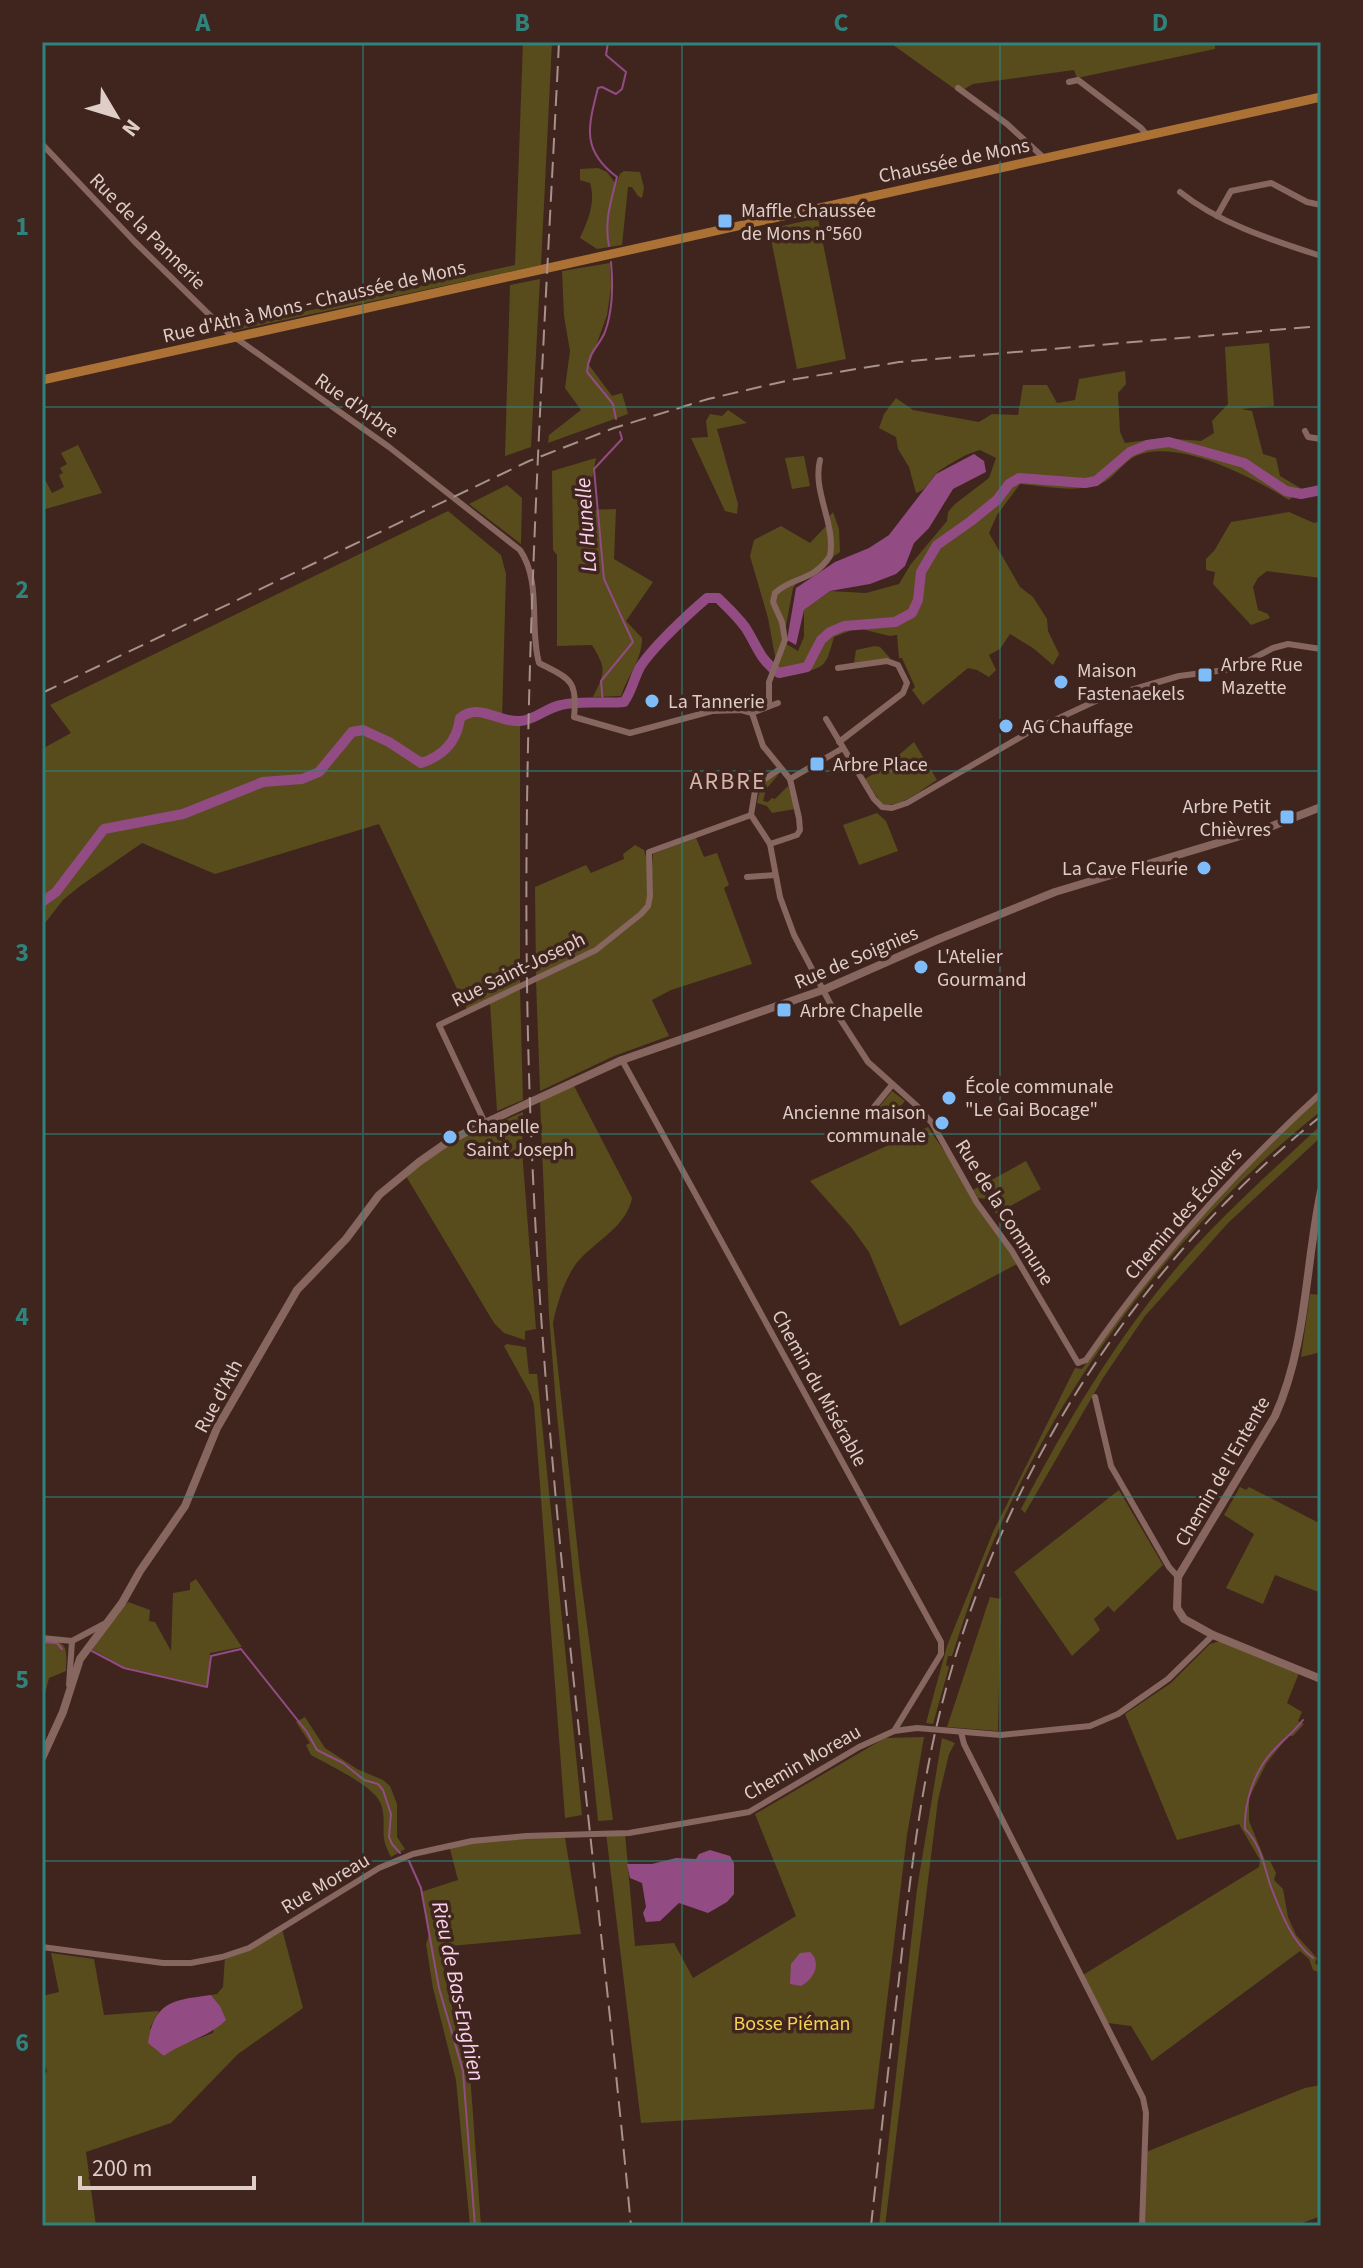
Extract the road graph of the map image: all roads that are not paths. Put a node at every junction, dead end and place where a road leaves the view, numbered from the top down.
1 (1069, 82) dead end
2 (958, 88) dead end
3 (1321, 97) edge
4 (1148, 136) junction
5 (42, 144) edge
6 (1044, 158) junction
7 (1180, 192) dead end
8 (1321, 205) edge
9 (1217, 216) junction
10 (1321, 249) edge
11 (1318, 255) edge
12 (594, 257) joint
13 (235, 337) junction
14 (42, 380) edge
15 (1305, 431) dead end
16 (1321, 439) edge
17 (820, 460) dead end
18 (1321, 649) edge
19 (838, 668) dead end
20 (778, 703) dead end
21 (769, 706) junction
22 (752, 713) junction
23 (826, 719) dead end
24 (841, 745) junction
25 (780, 769) junction
26 (790, 779) junction
27 (1321, 807) edge
28 (751, 815) junction
29 (770, 844) junction
30 (775, 875) junction
31 (747, 877) dead end
32 (823, 990) junction
33 (622, 1060) junction
34 (892, 1085) junction
35 (1321, 1093) edge
36 (870, 1112) dead end
37 (485, 1123) junction
38 (1321, 1191) edge
39 (379, 1195) joint
40 (1081, 1364) joint
41 (1095, 1397) dead end
42 (1178, 1577) junction
43 (105, 1624) junction
44 (1213, 1635) junction
45 (42, 1638) edge
46 (72, 1641) junction
47 (1321, 1679) edge
48 (69, 1690) junction
49 (894, 1731) junction
50 (961, 1732) junction
51 (42, 1758) edge
52 (629, 1833) joint
53 (42, 1947) edge
54 (1142, 2226) edge

1 - 4 street
2 - 6 street
3 - 4 main road, Chaussée de Mons
4 - 6 main road, Chaussée de Mons
5 - 13 street, Rue de la Pannerie
6 - 12 main road, Chaussée de Mons
7 - 9 street
8 - 9 street
9 - 11 street
10 - 11 street
12 - 13 main road, Rue d'Ath à Mons - Chaussée de Mons
13 - 14 main road, Rue d'Ath à Mons - Chaussée de Mons
13 - 22 street, Rue d'Arbre
15 - 16 street
17 - 21 street
18 - 24 street
19 - 24 street
20 - 21 street
21 - 22 street
22 - 25 street
23 - 24 street
24 - 26 street
25 - 26 street
25 - 28 street
26 - 29 street
27 - 32 street, Rue de Soignies
28 - 29 street
28 - 37 street, Rue Saint-Joseph
29 - 30 street, Rue de la Commune
30 - 31 street
30 - 32 street, Rue de la Commune
32 - 33 street, Rue de Soignies
32 - 34 street, Rue de la Commune
33 - 37 street, Rue de Soignies
33 - 49 street, Chemin du Misérable
34 - 36 street
34 - 40 street, Rue de la Commune
35 - 40 street, Chemin des Écoliers
37 - 39 street, Rue de Soignies
38 - 42 street, Chemin de l'Entente
39 - 43 street, Rue d'Ath
41 - 42 street
42 - 44 street
43 - 46 street, Rue d'Ath
43 - 48 street, Rue d'Ath
44 - 47 street
44 - 50 street
45 - 46 street
46 - 48 street, Rue d'Ath
48 - 51 street, Rue d'Ath
49 - 50 street
49 - 52 street, Chemin Moreau
50 - 54 street
52 - 53 street, Rue Moreau

